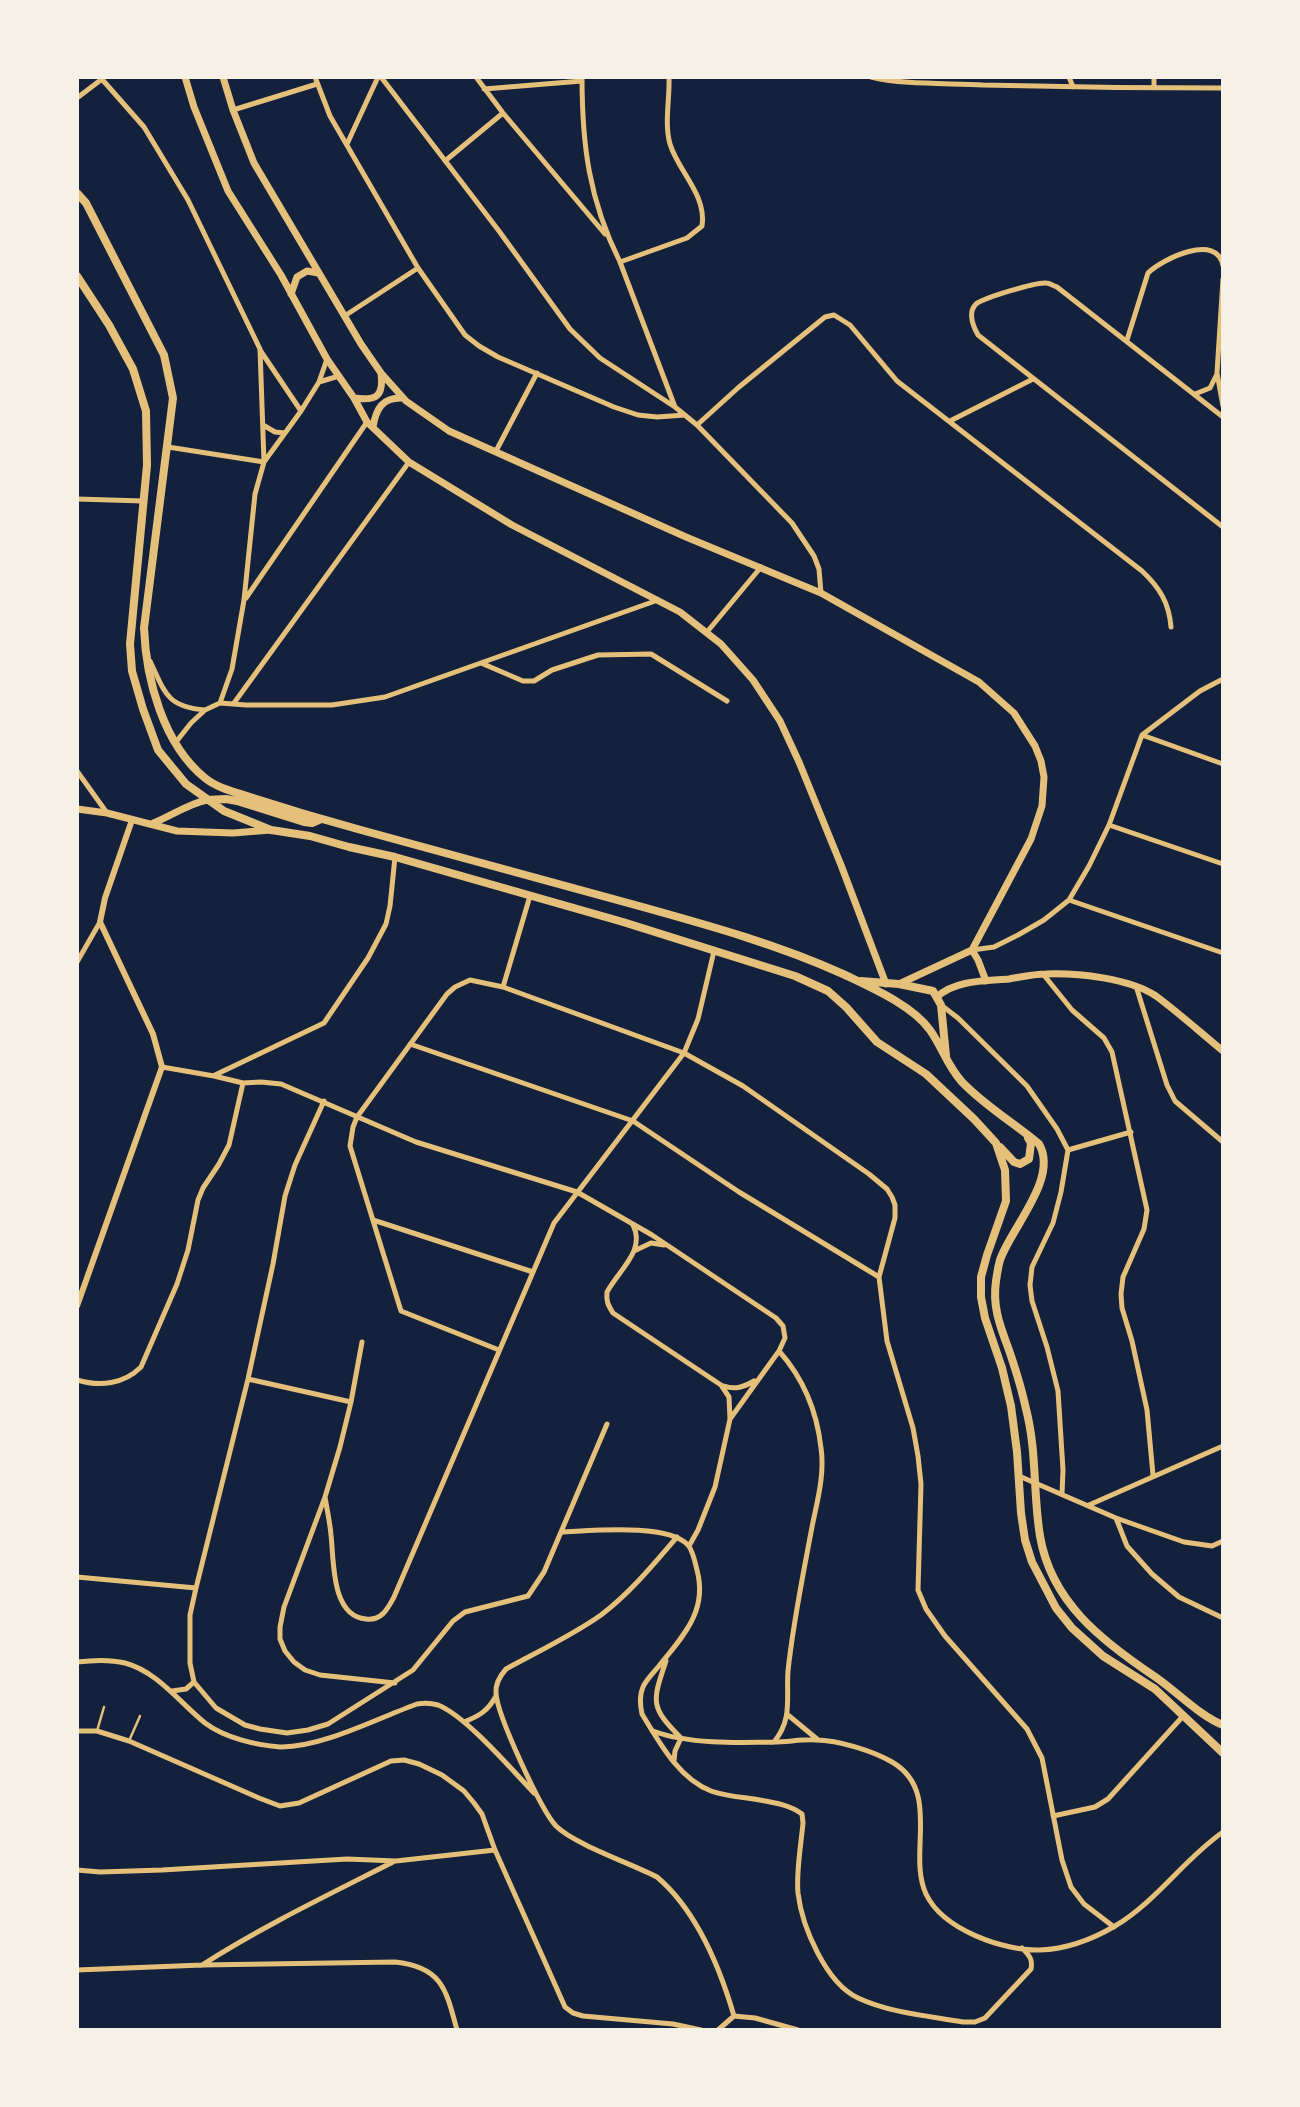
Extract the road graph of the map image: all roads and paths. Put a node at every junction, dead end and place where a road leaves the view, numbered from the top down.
1 (185, 77) edge
2 (223, 77) edge
3 (315, 77) edge
4 (379, 77) edge
5 (476, 77) edge
6 (669, 77) edge
7 (871, 77) edge
8 (1069, 77) edge
9 (1154, 77) edge
10 (101, 78) edge
11 (582, 79) edge
12 (938, 80) edge
13 (317, 84) junction
14 (1073, 88) junction
15 (1154, 88) junction
16 (1223, 88) edge
17 (484, 89) junction
18 (77, 98) edge
19 (233, 110) junction
20 (503, 113) junction
21 (347, 145) junction
22 (445, 161) junction
23 (77, 193) edge
24 (609, 240) junction
25 (620, 262) junction
26 (1223, 266) edge
27 (418, 268) junction
28 (318, 273) junction
29 (77, 276) edge
30 (1223, 279) edge
31 (291, 293) junction
32 (346, 315) junction
33 (1127, 341) junction
34 (260, 349) junction
35 (327, 359) junction
36 (381, 373) junction
37 (537, 373) junction
38 (1217, 373) junction
39 (339, 376) junction
40 (1033, 379) junction
41 (318, 382) junction
42 (1195, 394) junction
43 (354, 398) junction
44 (402, 398) junction
45 (1223, 405) edge
46 (675, 407) junction
47 (301, 411) junction
48 (685, 415) junction
49 (1223, 417) edge
50 (950, 421) junction
51 (263, 425) junction
52 (370, 425) junction
53 (697, 425) junction
54 (285, 433) junction
55 (168, 447) junction
56 (496, 451) junction
57 (409, 462) junction
58 (264, 463) junction
59 (77, 499) edge
60 (143, 502) junction
61 (1223, 527) edge
62 (761, 568) junction
63 (821, 593) junction
64 (244, 600) junction
65 (658, 600) junction
66 (1171, 627) dead end
67 (707, 632) junction
68 (145, 651) junction
69 (481, 663) junction
70 (1223, 679) edge
71 (727, 701) dead end
72 (220, 703) junction
73 (234, 703) junction
74 (205, 710) junction
75 (1142, 735) junction
76 (176, 743) junction
77 (1223, 764) edge
78 (77, 771) edge
79 (207, 800) junction
80 (77, 809) edge
81 (107, 813) junction
82 (132, 820) junction
83 (320, 820) junction
84 (150, 824) junction
85 (1109, 825) junction
86 (271, 830) junction
87 (395, 857) junction
88 (1223, 864) edge
89 (530, 896) junction
90 (1069, 900) junction
91 (100, 922) junction
92 (972, 950) junction
93 (715, 951) junction
94 (1223, 953) edge
95 (77, 962) edge
96 (1043, 974) junction
97 (853, 980) junction
98 (986, 981) junction
99 (886, 984) junction
100 (899, 984) junction
101 (1136, 986) junction
102 (503, 987) junction
103 (939, 1001) junction
104 (410, 1044) junction
105 (1223, 1051) edge
106 (684, 1053) junction
107 (946, 1059) junction
108 (162, 1067) junction
109 (214, 1076) junction
110 (243, 1083) junction
111 (324, 1101) junction
112 (357, 1116) junction
113 (633, 1121) junction
114 (1022, 1130) junction
115 (1131, 1132) junction
116 (1223, 1142) edge
117 (996, 1143) junction
118 (1068, 1150) junction
119 (577, 1192) junction
120 (373, 1220) junction
121 (632, 1223) junction
122 (666, 1245) junction
123 (634, 1251) junction
124 (533, 1272) junction
125 (879, 1277) junction
126 (77, 1306) edge
127 (362, 1342) dead end
128 (499, 1350) junction
129 (779, 1351) junction
130 (760, 1377) junction
131 (248, 1379) junction
132 (77, 1380) edge
133 (721, 1385) junction
134 (351, 1402) junction
135 (730, 1419) junction
136 (607, 1424) dead end
137 (1223, 1446) edge
138 (1153, 1475) junction
139 (1018, 1476) junction
140 (1035, 1483) junction
141 (1062, 1494) junction
142 (325, 1497) junction
143 (1089, 1505) junction
144 (1116, 1518) junction
145 (561, 1532) junction
146 (677, 1537) junction
147 (1223, 1541) edge
148 (689, 1546) junction
149 (77, 1577) edge
150 (196, 1588) junction
151 (1223, 1618) edge
152 (668, 1655) junction
153 (77, 1662) edge
154 (194, 1682) junction
155 (395, 1683) junction
156 (172, 1691) junction
157 (496, 1696) junction
158 (104, 1707) dead end
159 (788, 1714) junction
160 (1184, 1715) junction
161 (140, 1716) dead end
162 (464, 1722) junction
163 (328, 1724) junction
164 (1223, 1725) edge
165 (77, 1731) edge
166 (97, 1731) junction
167 (653, 1731) junction
168 (334, 1735) junction
169 (681, 1738) junction
170 (817, 1740) junction
171 (129, 1741) junction
172 (774, 1742) junction
173 (1223, 1753) edge
174 (674, 1761) junction
175 (538, 1796) junction
176 (1053, 1816) junction
177 (1223, 1829) edge
178 (495, 1850) junction
179 (396, 1861) junction
180 (77, 1870) edge
181 (1114, 1927) junction
182 (1022, 1948) junction
183 (202, 1965) junction
184 (77, 1970) edge
185 (734, 2016) junction
186 (457, 2030) edge
187 (701, 2030) edge
188 (718, 2030) edge
189 (798, 2030) edge

1 - 31 main road
2 - 19 main road
3 - 13 street
4 - 21 street
4 - 22 street
5 - 17 street
6 - 25 street
7 - 12 street
8 - 14 street
9 - 15 street
10 - 18 street
10 - 34 street
11 - 17 street
11 - 24 street
12 - 14 street
13 - 19 street
13 - 21 street
14 - 15 street
15 - 16 street
17 - 20 street
19 - 28 main road
20 - 22 street
20 - 24 street
21 - 27 street
22 - 46 street
23 - 55 main road
24 - 25 street
25 - 46 street
26 - 33 street
27 - 32 street
27 - 37 street
28 - 31 main road
28 - 32 main road
29 - 60 main road
30 - 38 street
31 - 35 main road
32 - 36 main road
33 - 40 street
33 - 42 street
34 - 47 street
34 - 51 street
35 - 39 main road
35 - 41 street
36 - 43 main road
36 - 44 main road
37 - 48 street
37 - 56 street
38 - 42 street
38 - 45 street
39 - 41 street
39 - 43 main road
40 - 50 street
40 - 61 street
41 - 47 street
42 - 49 street
43 - 52 main road
44 - 52 main road
44 - 56 main road
46 - 48 street
47 - 54 street
48 - 53 street
50 - 53 street
50 - 66 street
51 - 54 street
51 - 58 street
52 - 57 main road
52 - 64 street
53 - 63 street
54 - 58 street
55 - 58 street
55 - 68 main road
56 - 62 main road
57 - 65 main road
57 - 73 street
58 - 64 street
59 - 60 street
60 - 79 main road
62 - 63 main road
62 - 67 street
63 - 92 main road
64 - 72 street
65 - 67 main road
65 - 69 street
67 - 99 main road
68 - 74 street
68 - 76 main road
69 - 71 street
69 - 73 street
70 - 75 street
72 - 73 street
72 - 74 street
74 - 76 street
75 - 77 street
75 - 85 street
76 - 83 main road
78 - 81 street
79 - 83 main road
79 - 84 main road
79 - 86 main road
80 - 81 main road
81 - 82 main road
82 - 84 main road
82 - 91 street
83 - 97 main road
84 - 86 main road
85 - 88 street
85 - 90 street
86 - 87 main road
87 - 89 main road
87 - 109 street
89 - 93 main road
89 - 102 street
90 - 92 street
90 - 94 street
91 - 95 street
91 - 108 street
92 - 98 main road
92 - 100 main road
93 - 106 street
93 - 117 main road
96 - 98 main road
96 - 101 main road
96 - 115 street
97 - 99 main road
97 - 107 main road
98 - 103 main road
99 - 100 main road
100 - 103 main road
101 - 105 main road
101 - 116 street
102 - 104 street
102 - 106 street
103 - 107 main road
103 - 118 street
104 - 112 street
104 - 113 street
106 - 113 street
106 - 125 street
107 - 114 main road
108 - 109 street
108 - 126 street
109 - 110 street
110 - 111 street
110 - 132 street
111 - 112 street
111 - 131 street
112 - 119 street
112 - 120 street
113 - 119 street
113 - 125 street
114 - 117 main road
114 - 140 main road
115 - 118 street
115 - 138 street
117 - 139 main road
118 - 141 street
119 - 121 street
119 - 124 street
120 - 124 street
120 - 128 street
121 - 122 street
121 - 123 street
122 - 123 street
122 - 129 street
123 - 133 street
124 - 128 street
125 - 176 street
127 - 134 street
128 - 142 street
129 - 130 street
129 - 159 street
130 - 133 street
130 - 135 street
131 - 134 street
131 - 150 street
133 - 135 street
134 - 142 street
135 - 148 street
136 - 145 street
137 - 138 street
138 - 143 street
139 - 140 street
139 - 160 main road
140 - 141 street
140 - 164 main road
141 - 143 street
142 - 155 street
143 - 144 street
144 - 147 street
144 - 151 street
145 - 146 street
145 - 155 street
146 - 148 street
146 - 157 street
148 - 152 street
149 - 150 street
150 - 154 street
152 - 167 street
152 - 169 street
153 - 156 street
154 - 156 street
154 - 163 street
155 - 163 street
156 - 168 street
157 - 162 street
157 - 175 street
158 - 166 lane
159 - 170 street
159 - 172 street
160 - 173 main road
160 - 176 street
161 - 171 lane
162 - 168 street
162 - 175 street
163 - 168 street
165 - 166 street
166 - 171 street
167 - 169 street
167 - 174 street
169 - 172 street
169 - 174 street
170 - 172 street
170 - 182 street
171 - 178 street
174 - 182 street
175 - 185 street
176 - 181 street
177 - 181 street
178 - 179 street
178 - 187 street
179 - 180 street
179 - 183 street
181 - 182 street
183 - 184 street
183 - 186 street
185 - 188 street
185 - 189 street

